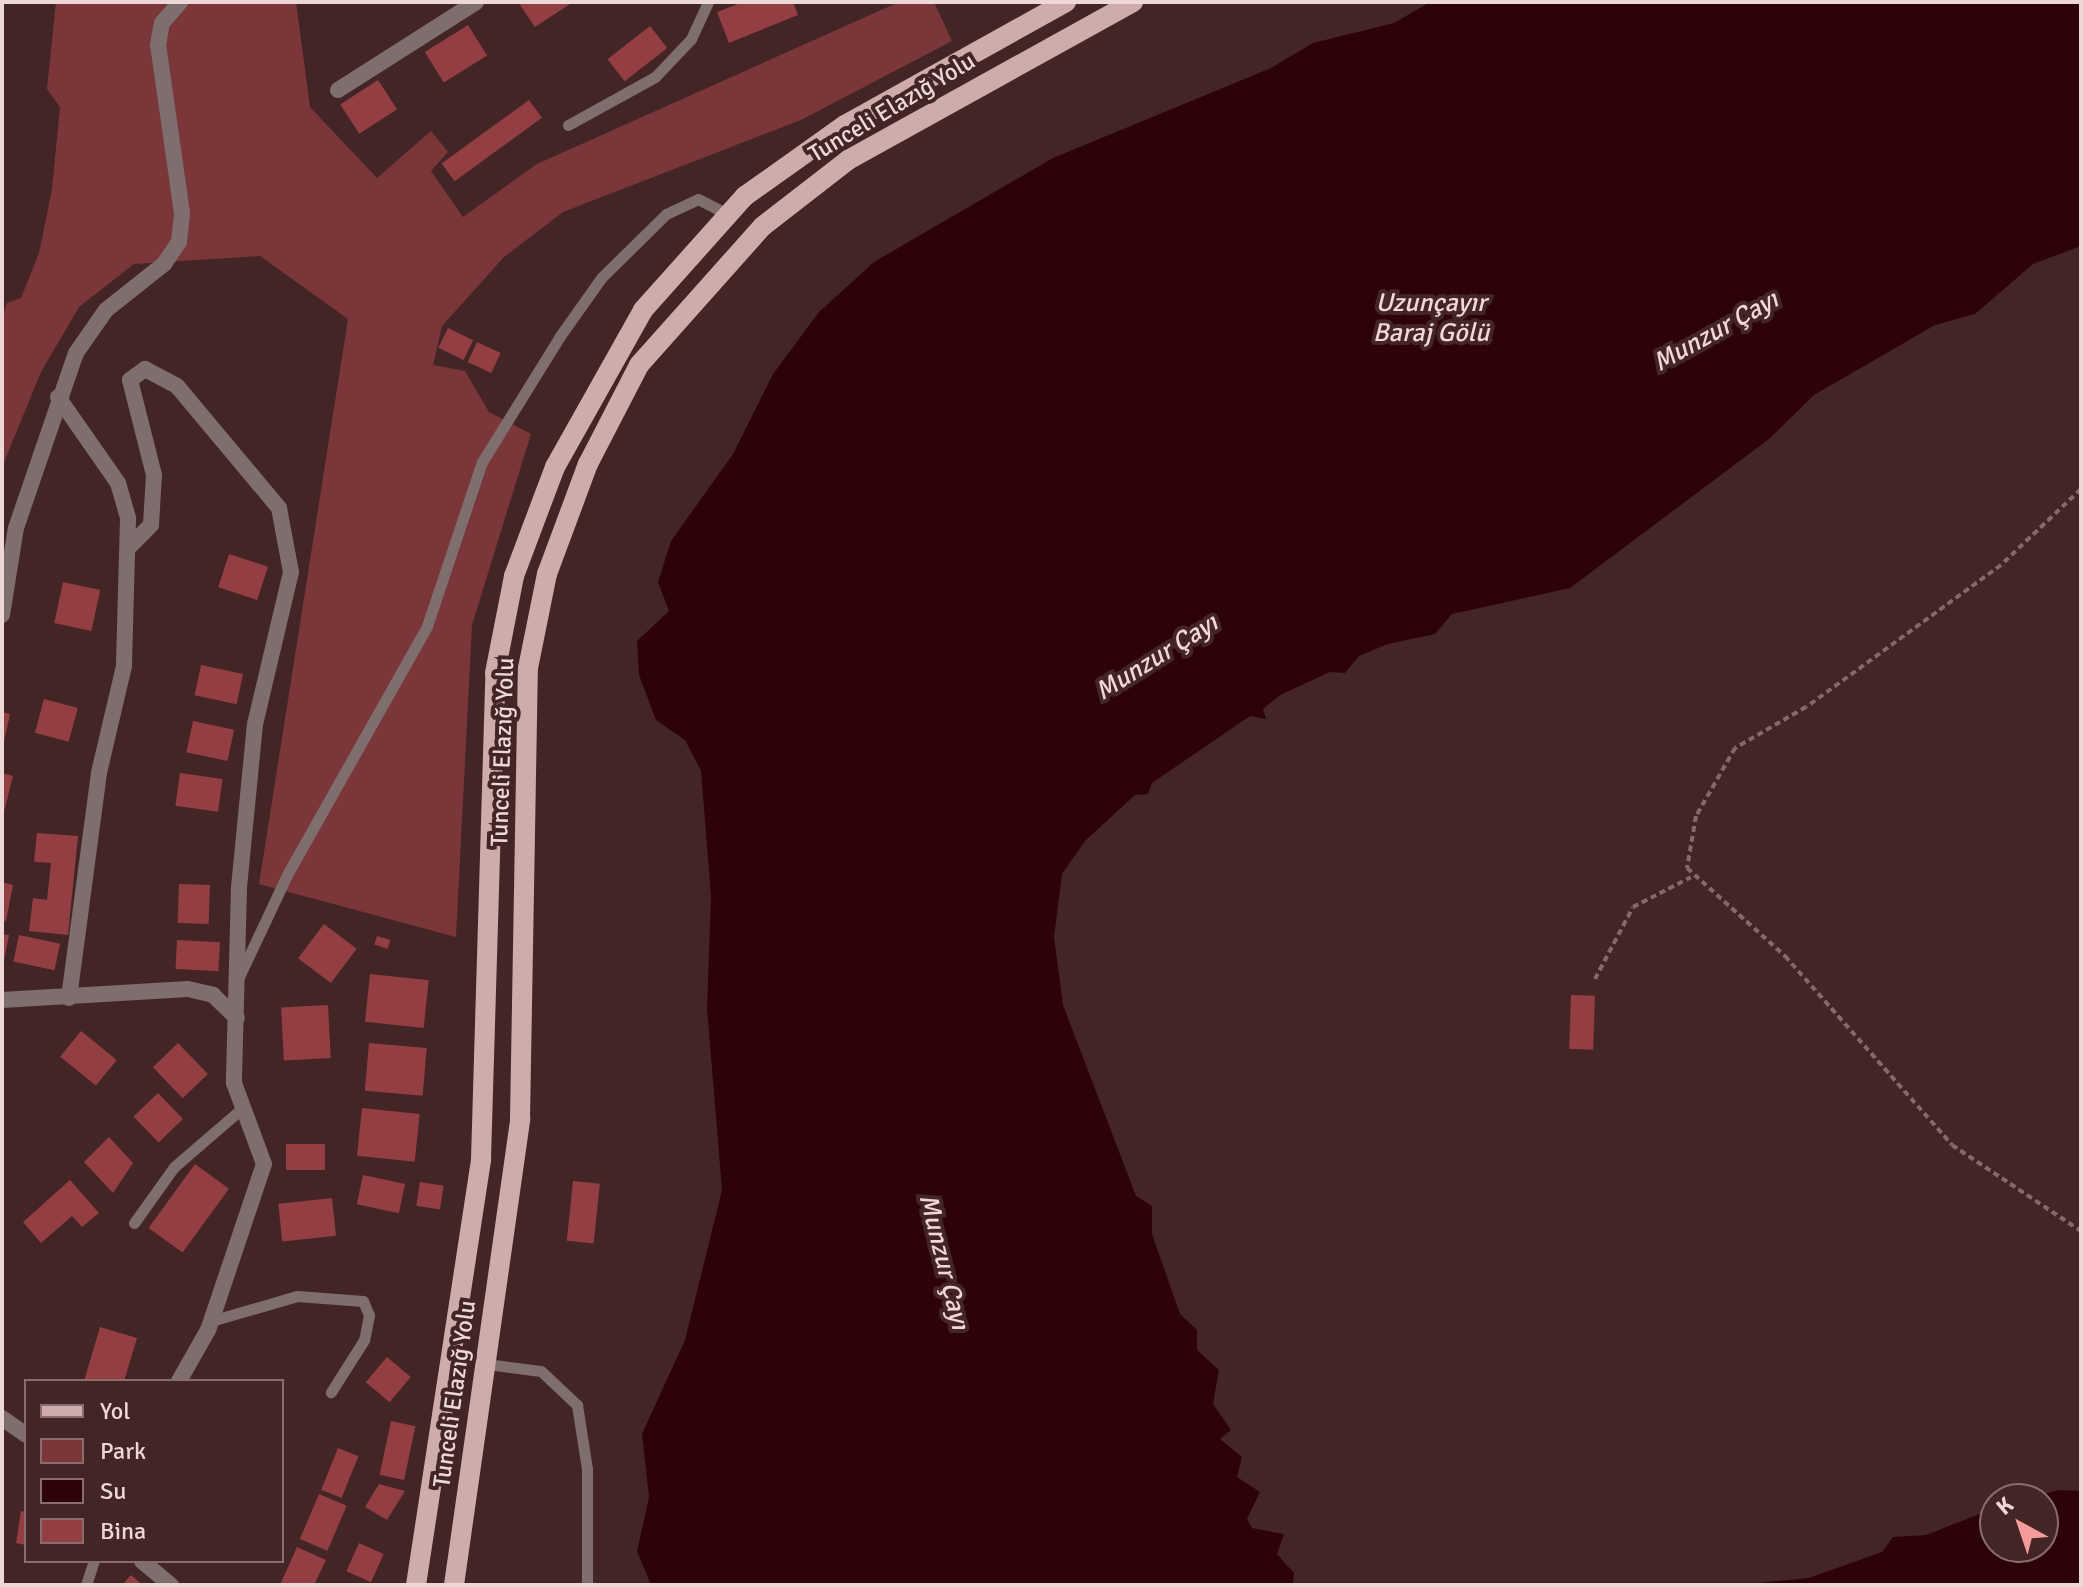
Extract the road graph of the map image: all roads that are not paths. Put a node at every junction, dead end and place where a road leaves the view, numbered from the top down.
1 (180, 2) edge
2 (476, 2) edge
3 (708, 2) edge
4 (1066, 2) edge
5 (1133, 2) edge
6 (338, 90) dead end
7 (568, 125) dead end
8 (727, 214) junction
9 (58, 397) junction
10 (129, 547) junction
11 (2, 615) edge
12 (239, 977) junction
13 (69, 998) junction
14 (2, 1000) edge
15 (237, 1018) junction
16 (240, 1110) junction
17 (134, 1223) dead end
18 (211, 1321) junction
19 (486, 1364) junction
20 (180, 1379) edge
21 (331, 1392) dead end
22 (2, 1418) edge
23 (24, 1434) edge
24 (93, 1563) edge
25 (144, 1563) edge
26 (86, 1585) edge
27 (171, 1585) edge
28 (416, 1585) edge
29 (454, 1585) edge
30 (587, 1585) edge

1 - 9 street
2 - 6 street
3 - 7 lane
4 - 8 main road, Tunceli Elazığ Yolu
5 - 19 main road, Tunceli Elazığ Yolu
8 - 12 lane
8 - 28 main road, Tunceli Elazığ Yolu
9 - 10 street
9 - 11 street
10 - 12 street
10 - 13 street
12 - 15 street
13 - 14 street
13 - 15 street
15 - 16 street
16 - 17 lane
16 - 18 street
18 - 20 street
18 - 21 lane
19 - 29 main road, Tunceli Elazığ Yolu
19 - 30 lane
22 - 23 street
24 - 26 lane
25 - 27 street

